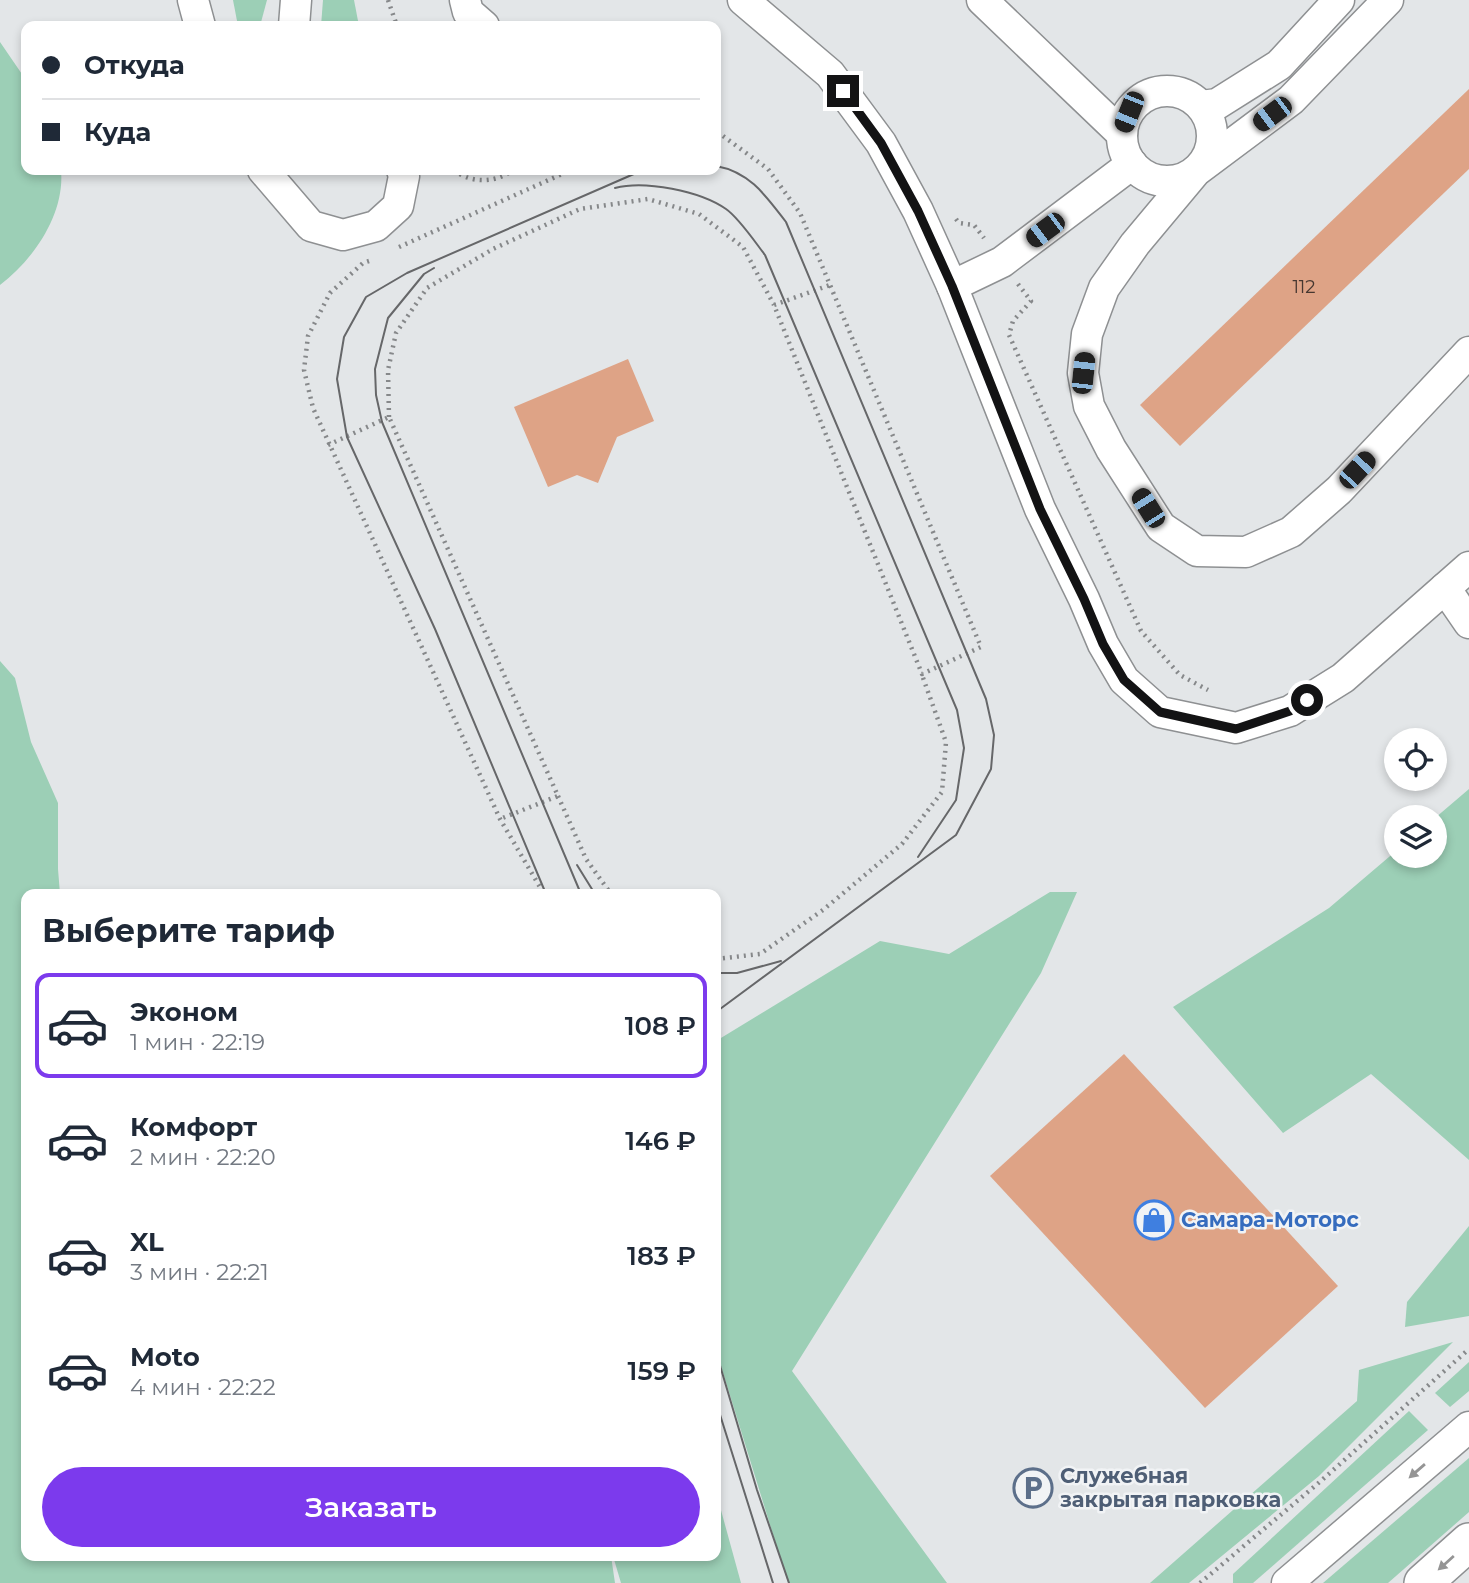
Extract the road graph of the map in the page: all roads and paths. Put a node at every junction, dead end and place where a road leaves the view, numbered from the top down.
1 (193, 0) edge
2 (296, 0) edge
3 (388, 0) edge
4 (465, 0) edge
5 (743, 0) edge
6 (982, 0) edge
7 (1339, 0) edge
8 (1388, 0) edge
9 (199, 21) edge
10 (294, 21) edge
11 (395, 21) edge
12 (478, 21) edge
13 (1200, 106) junction
14 (1122, 134) junction
15 (721, 136) edge
16 (1132, 164) junction
17 (1196, 171) junction
18 (267, 175) edge
19 (404, 175) edge
20 (460, 175) edge
21 (506, 175) edge
22 (560, 175) edge
23 (398, 248) dead end
24 (375, 258) dead end
25 (830, 285) junction
26 (952, 286) junction
27 (774, 305) junction
28 (1469, 352) edge
29 (389, 417) junction
30 (328, 445) junction
31 (1469, 567) edge
32 (1446, 588) junction
33 (1469, 623) edge
34 (922, 674) junction
35 (558, 796) junction
36 (500, 819) junction
37 (541, 889) edge
38 (607, 889) edge
39 (721, 958) edge
40 (1469, 1349) edge
41 (1469, 1427) edge
42 (1469, 1542) edge
43 (1200, 1583) edge
44 (1287, 1583) edge
45 (1423, 1583) edge

1 - 9 street
2 - 10 street
3 - 11 path
4 - 12 street
5 - 26 street
6 - 14 street
7 - 13 street
8 - 17 street
13 - 14 street
13 - 17 street
14 - 16 street
15 - 25 path
16 - 17 street
16 - 26 street
17 - 28 street
18 - 19 street
20 - 21 path
22 - 23 path
24 - 30 path
25 - 27 path
25 - 34 path
26 - 32 street
27 - 29 path
27 - 34 path
29 - 30 path
29 - 35 path
30 - 36 path
31 - 32 street
32 - 33 street
34 - 39 path
35 - 36 path
35 - 38 path
36 - 37 path
40 - 43 path
41 -> 44 street
42 -> 45 main road

